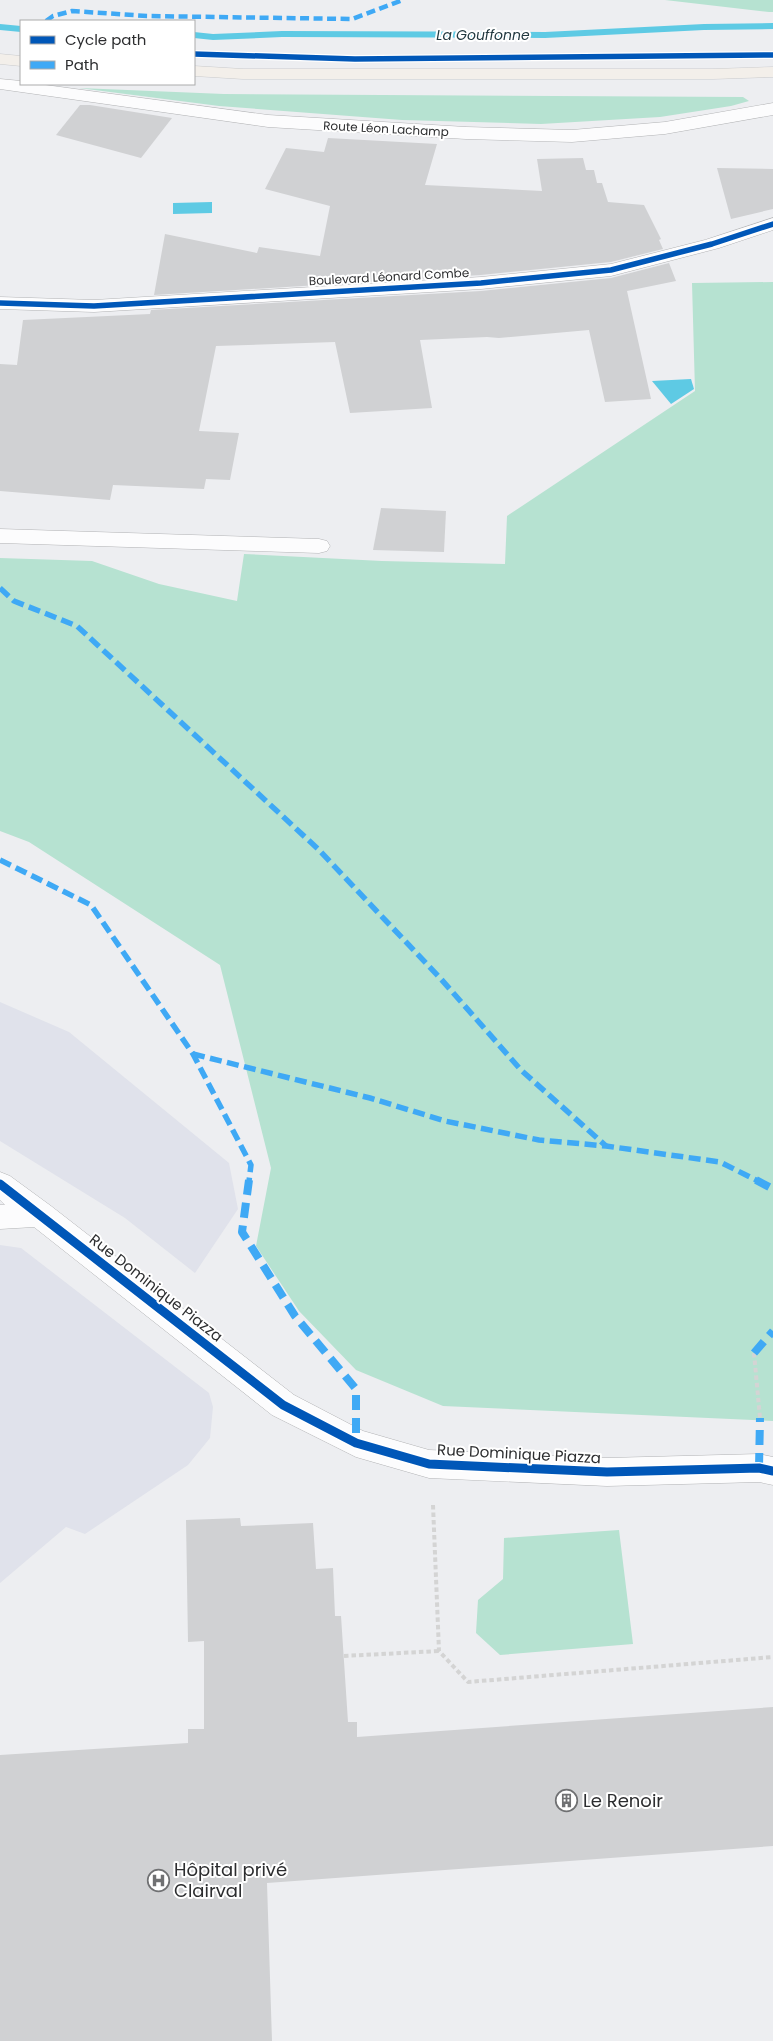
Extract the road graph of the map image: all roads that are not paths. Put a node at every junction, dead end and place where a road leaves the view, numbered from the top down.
1 (0, 59) edge
2 (20, 61) edge
3 (195, 71) edge
4 (773, 72) edge
5 (0, 84) edge
6 (773, 109) edge
7 (773, 224) edge
8 (0, 304) edge
9 (0, 536) edge
10 (319, 546) dead end
11 (0, 1184) edge
12 (41, 1215) junction
13 (0, 1217) edge
14 (773, 1471) edge

1 - 2 main road
3 - 4 main road
5 - 6 street, Route Léon Lachamp
7 - 8 street, Boulevard Léonard Combe
9 - 10 street
11 - 12 street, Rue Dominique Piazza
12 - 13 street
12 - 14 street, Rue Dominique Piazza

